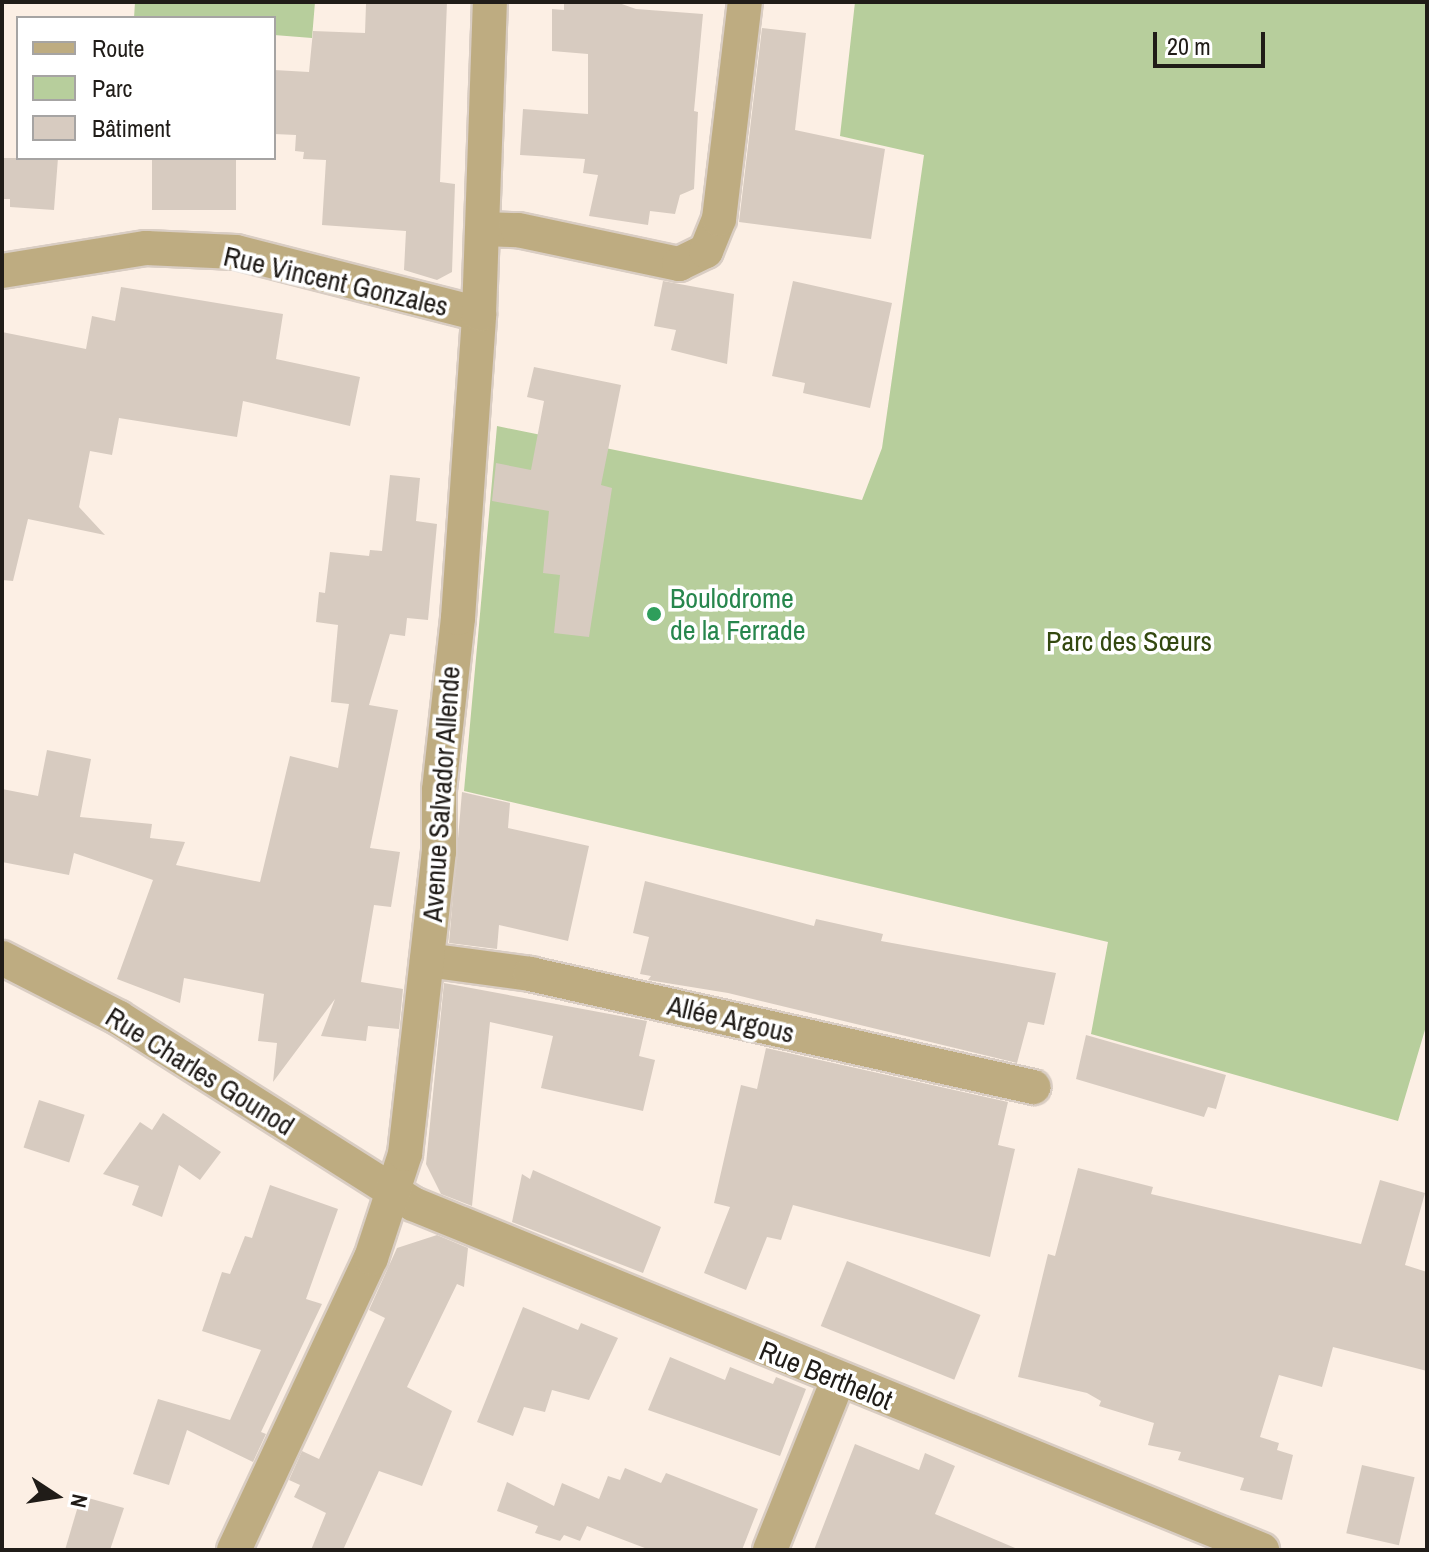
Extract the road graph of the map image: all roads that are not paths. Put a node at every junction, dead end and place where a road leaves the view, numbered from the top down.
1 (490, 2) edge
2 (745, 2) edge
3 (483, 229) junction
4 (2, 271) edge
5 (479, 314) junction
6 (2, 958) edge
7 (427, 960) junction
8 (1033, 1087) dead end
9 (393, 1193) junction
10 (838, 1380) junction
11 (234, 1550) edge
12 (770, 1550) edge
13 (1262, 1550) edge

1 - 3 street, Avenue Salvador Allende
2 - 3 street
3 - 5 street, Avenue Salvador Allende
4 - 5 street, Rue Vincent Gonzales
5 - 7 street, Avenue Salvador Allende
6 - 9 street, Rue Charles Gounod
7 - 8 street, Allée Argous
7 - 9 street, Avenue Salvador Allende
9 - 10 street, Rue Berthelot
9 - 11 street, Avenue Salvador Allende
10 - 12 street
10 - 13 street, Rue Berthelot

